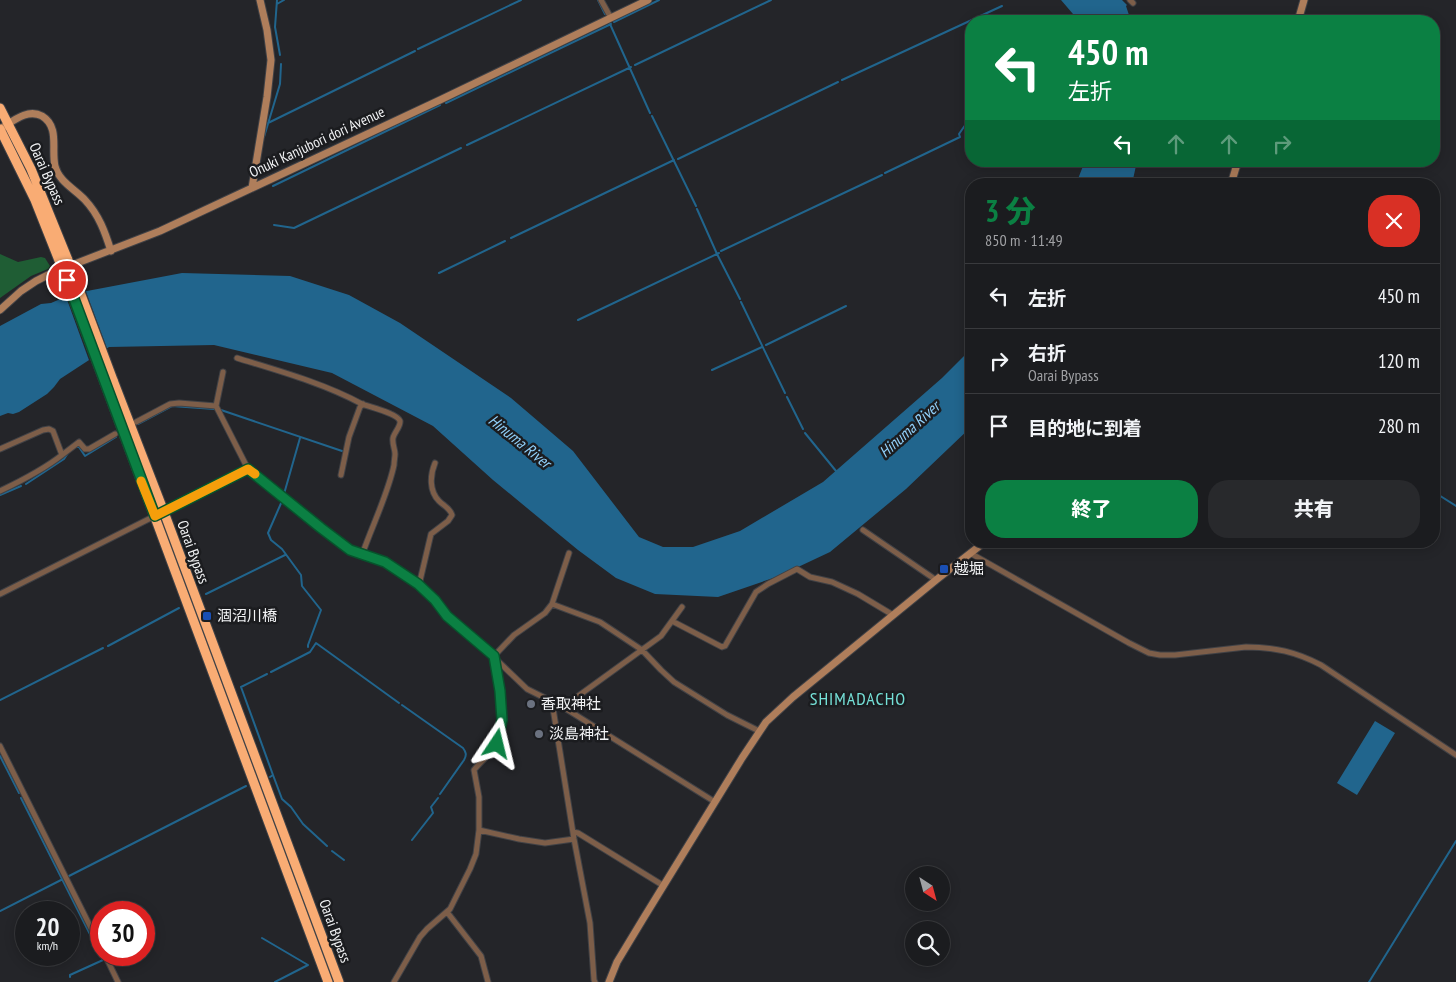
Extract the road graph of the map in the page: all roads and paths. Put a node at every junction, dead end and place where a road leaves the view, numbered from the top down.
1 (260, 0) edge
2 (601, 0) edge
3 (648, 0) edge
4 (1304, 0) edge
5 (1300, 15) edge
6 (610, 18) junction
7 (0, 108) edge
8 (9, 124) junction
9 (0, 129) edge
10 (252, 188) junction
11 (111, 251) junction
12 (64, 262) junction
13 (0, 310) edge
14 (237, 358) dead end
15 (223, 372) dead end
16 (109, 382) junction
17 (363, 404) junction
18 (216, 406) junction
19 (136, 422) dead end
20 (115, 434) dead end
21 (0, 449) edge
22 (62, 455) junction
23 (435, 463) dead end
24 (248, 469) junction
25 (341, 476) dead end
26 (0, 491) edge
27 (164, 512) junction
28 (155, 516) junction
29 (863, 530) dead end
30 (977, 548) edge
31 (970, 553) junction
32 (569, 554) dead end
33 (362, 555) junction
34 (936, 580) junction
35 (420, 585) junction
36 (0, 594) edge
37 (552, 604) junction
38 (682, 608) dead end
39 (893, 615) junction
40 (672, 621) junction
41 (642, 650) junction
42 (494, 656) junction
43 (552, 702) junction
44 (563, 707) junction
45 (760, 731) junction
46 (0, 746) edge
47 (1456, 755) edge
48 (715, 802) junction
49 (479, 830) junction
50 (573, 832) junction
51 (574, 838) junction
52 (664, 886) junction
53 (447, 912) junction
54 (90, 926) edge
55 (110, 966) edge
56 (118, 982) edge
57 (328, 982) edge
58 (339, 982) edge
59 (394, 982) edge
60 (488, 982) edge
61 (595, 982) edge
62 (609, 982) edge

1 - 10 main road
2 - 6 street
3 - 6 main road, Onuki Kanjubori dori Avenue
4 - 5 main road
6 - 10 main road, Onuki Kanjubori dori Avenue
7 - 8 highway, Oarai Bypass
8 - 9 main road
8 - 11 main road
8 - 12 highway, Oarai Bypass
9 - 12 highway, Oarai Bypass
10 - 11 main road, Onuki Kanjubori dori Avenue
11 - 13 main road, Onuki Kanjubori dori Avenue
12 - 16 highway, Oarai Bypass, bridge
14 - 17 street
15 - 18 street
16 - 27 highway, Oarai Bypass
16 - 28 highway, Oarai Bypass
17 - 25 street
17 - 33 street
18 - 19 street
18 - 24 street
20 - 22 street
21 - 22 street
22 - 26 street
23 - 35 street
24 - 27 street
24 - 33 street
27 - 28 street
27 - 58 highway, Oarai Bypass
28 - 36 street
28 - 57 highway, Oarai Bypass
29 - 34 street
30 - 31 main road
31 - 34 main road
31 - 47 street
32 - 37 street
33 - 35 street
34 - 39 main road
35 - 42 street
37 - 41 street
37 - 42 street
38 - 40 street
39 - 40 street
39 - 45 main road
40 - 41 street
41 - 44 street
41 - 45 street
42 - 43 street
42 - 49 street
43 - 44 street
43 - 50 street
44 - 48 street
45 - 48 main road
46 - 54 street
48 - 52 main road
49 - 51 street
49 - 53 street
50 - 51 street
50 - 52 street
51 - 61 street
52 - 62 main road
53 - 59 street
53 - 60 street
55 - 56 street

